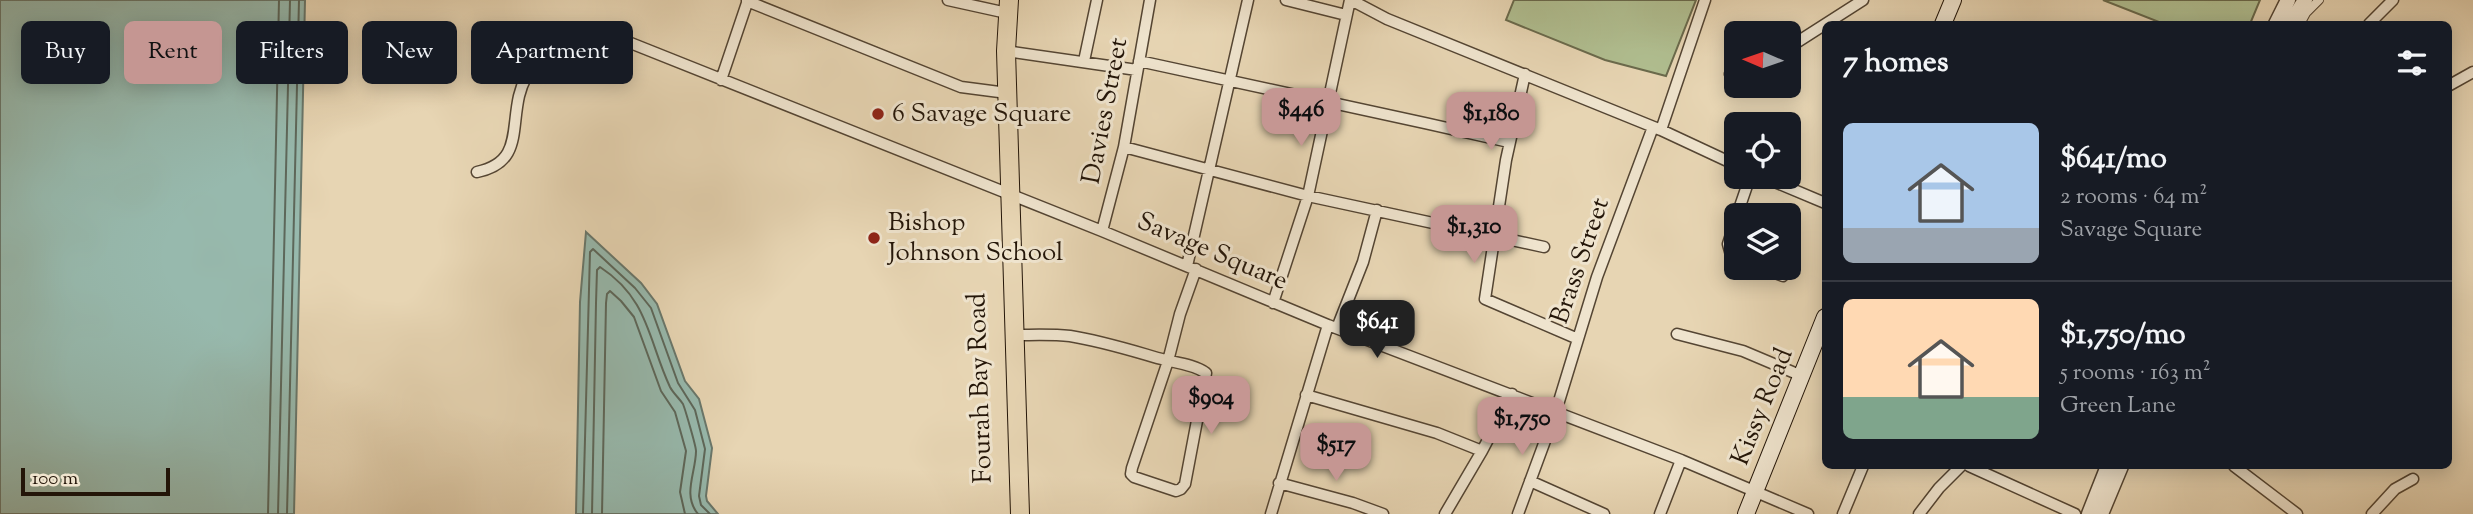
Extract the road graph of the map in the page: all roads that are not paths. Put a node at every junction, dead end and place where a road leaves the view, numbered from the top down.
1 (948, 0) edge
2 (1097, 0) edge
3 (1150, 0) edge
4 (1248, 0) edge
5 (1286, 0) edge
6 (1350, 0) edge
7 (1705, 0) edge
8 (1863, 0) edge
9 (1953, 0) edge
10 (2288, 0) edge
11 (2305, 0) edge
12 (2319, 0) edge
13 (2393, 0) edge
14 (748, 1) edge
15 (1008, 7) edge
16 (1346, 15) junction
17 (1830, 21) edge
18 (1944, 21) edge
19 (2278, 21) edge
20 (2292, 21) edge
21 (2302, 21) edge
22 (2372, 21) edge
23 (1822, 26) edge
24 (1801, 40) edge
25 (1006, 51) junction
26 (1084, 61) junction
27 (1138, 65) junction
28 (2473, 72) edge
29 (1525, 74) junction
30 (721, 80) junction
31 (1230, 80) junction
32 (2452, 84) edge
33 (1007, 93) junction
34 (1328, 100) junction
35 (1657, 129) junction
36 (1509, 142) junction
37 (1124, 147) junction
38 (1724, 159) edge
39 (1210, 171) junction
40 (477, 172) dead end
41 (1008, 188) junction
42 (1792, 189) edge
43 (1308, 196) junction
44 (1822, 202) edge
45 (1377, 210) junction
46 (1102, 231) junction
47 (1494, 236) junction
48 (1544, 247) dead end
49 (1007, 251) junction
50 (1191, 268) junction
51 (1273, 303) junction
52 (1822, 325) edge
53 (1332, 326) junction
54 (1677, 334) dead end
55 (1015, 335) junction
56 (1578, 340) junction
57 (1168, 361) junction
58 (1012, 370) junction
59 (1802, 376) junction
60 (1512, 394) junction
61 (1306, 395) junction
62 (1556, 411) junction
63 (1482, 451) junction
64 (1681, 460) junction
65 (1862, 469) edge
66 (1958, 469) edge
67 (1976, 469) edge
68 (2107, 469) edge
69 (2120, 469) edge
70 (2238, 469) edge
71 (2413, 479) dead end
72 (1530, 481) junction
73 (1279, 483) junction
74 (1755, 491) junction
75 (1019, 513) edge
76 (1271, 514) edge
77 (1383, 514) edge
78 (1445, 514) edge
79 (1518, 514) edge
80 (1604, 514) edge
81 (1660, 514) edge
82 (1746, 514) edge
83 (1808, 514) edge
84 (1843, 514) edge
85 (1919, 514) edge
86 (2075, 514) edge
87 (2090, 514) edge
88 (2101, 514) edge
89 (2297, 514) edge
90 (2372, 514) edge

1 - 15 street
2 - 26 street
3 - 27 street, Davies Street
4 - 31 street
5 - 16 street
6 - 16 street
6 - 29 street
7 - 35 street, Brass Street
8 - 17 street
9 - 18 main road
10 - 19 street
11 - 20 street
12 - 21 street
13 - 22 street
14 - 30 street
14 - 33 street
15 - 25 main road, Fourah Bay Road
16 - 34 street
23 - 24 street
25 - 26 street
25 - 33 main road, Fourah Bay Road
26 - 27 street
27 - 31 street
27 - 37 street, Davies Street
28 - 32 street
29 - 35 street
29 - 36 street
30 - 40 street, Savage Square
30 - 41 street, Savage Square
31 - 34 street
31 - 39 street
33 - 41 main road, Fourah Bay Road
34 - 36 street
34 - 43 street
35 - 38 street
35 - 56 street, Brass Street
36 - 47 street
37 - 39 street
37 - 46 street, Davies Street
39 - 43 street
39 - 50 street
41 - 46 street, Savage Square
41 - 49 main road, Fourah Bay Road
42 - 44 street
43 - 45 street
43 - 51 street
45 - 47 street
45 - 53 street
46 - 50 street, Savage Square
47 - 48 street
47 - 56 street
49 - 55 main road, Fourah Bay Road
49 - 58 main road, Fourah Bay Road
50 - 51 street, Savage Square
50 - 57 street
51 - 53 street, Savage Square
52 - 59 main road, Kissy Road
53 - 60 street, Savage Square
53 - 61 street
54 - 59 street
55 - 57 street
55 - 58 main road, Fourah Bay Road
56 - 62 street, Brass Street
57 - 57 street
58 - 75 main road, Fourah Bay Road
59 - 74 main road, Kissy Road
60 - 62 street, Savage Square
60 - 63 street
61 - 63 street
61 - 73 street
62 - 64 street, Savage Square
62 - 72 street, Brass Street
63 - 78 street
64 - 74 street, Savage Square
64 - 81 street
65 - 84 street
66 - 85 street
67 - 86 street
68 - 87 street
69 - 88 street
70 - 89 street
71 - 90 street
72 - 79 street, Brass Street
72 - 80 street
73 - 76 street
73 - 77 street
74 - 82 main road, Kissy Road
74 - 83 street, Savage Square

